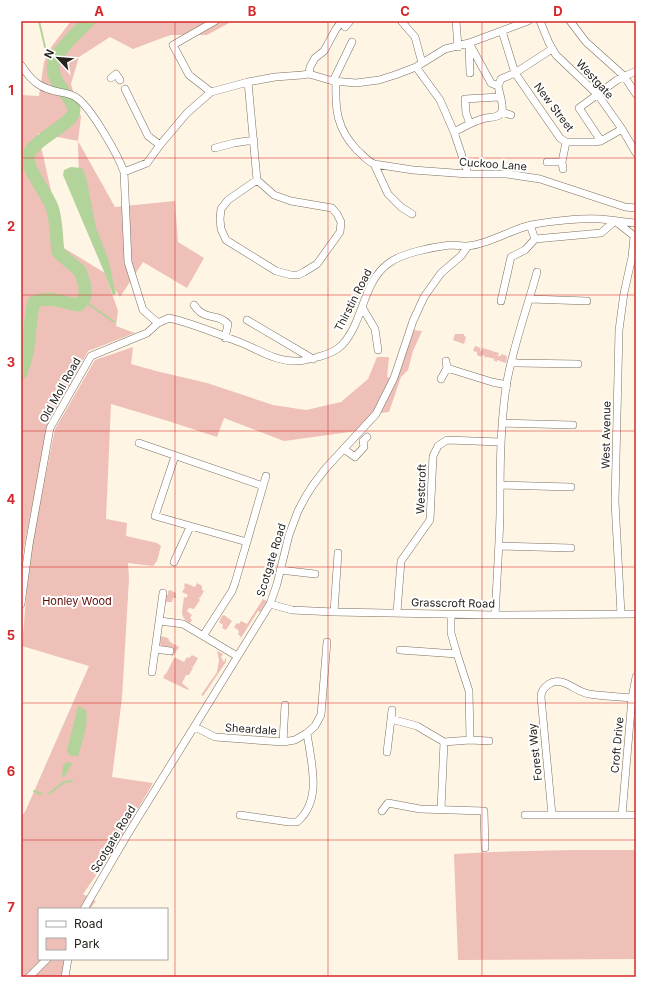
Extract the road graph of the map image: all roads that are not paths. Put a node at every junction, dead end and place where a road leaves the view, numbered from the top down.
1 (215, 21) edge
2 (350, 21) edge
3 (456, 21) edge
4 (528, 21) edge
5 (540, 21) edge
6 (570, 21) edge
7 (402, 22) dead end
8 (344, 24) edge
9 (502, 32) junction
10 (352, 42) dead end
11 (469, 43) junction
12 (458, 46) junction
13 (552, 49) junction
14 (21, 65) edge
15 (419, 65) junction
16 (636, 71) edge
17 (470, 73) dead end
18 (515, 73) junction
19 (309, 74) junction
20 (624, 76) junction
21 (111, 78) dead end
22 (120, 80) dead end
23 (248, 82) junction
24 (334, 82) junction
25 (498, 86) junction
26 (125, 88) dead end
27 (210, 92) junction
28 (636, 94) edge
29 (598, 95) junction
30 (499, 98) junction
31 (502, 112) junction
32 (511, 115) dead end
33 (470, 124) junction
34 (622, 129) junction
35 (454, 132) junction
36 (254, 140) junction
37 (601, 141) junction
38 (566, 142) junction
39 (160, 145) junction
40 (215, 148) dead end
41 (636, 153) edge
42 (547, 162) dead end
43 (371, 163) junction
44 (124, 172) junction
45 (468, 174) junction
46 (257, 180) junction
47 (636, 208) edge
48 (412, 214) dead end
49 (615, 221) junction
50 (636, 224) edge
51 (530, 225) junction
52 (635, 237) edge
53 (535, 239) junction
54 (468, 246) junction
55 (634, 255) edge
56 (537, 272) dead end
57 (530, 299) junction
58 (501, 301) dead end
59 (587, 301) dead end
60 (194, 305) dead end
61 (362, 307) junction
62 (247, 320) dead end
63 (158, 323) junction
64 (225, 338) junction
65 (378, 350) dead end
66 (313, 359) junction
67 (512, 362) junction
68 (578, 364) dead end
69 (441, 379) dead end
70 (507, 385) junction
71 (502, 423) junction
72 (573, 425) dead end
73 (367, 437) dead end
74 (500, 442) junction
75 (139, 443) dead end
76 (344, 448) junction
77 (175, 456) junction
78 (266, 476) dead end
79 (500, 485) junction
80 (263, 486) junction
81 (571, 487) dead end
82 (190, 527) junction
83 (247, 542) junction
84 (499, 546) junction
85 (572, 548) dead end
86 (338, 553) dead end
87 (174, 562) dead end
88 (280, 570) junction
89 (315, 574) dead end
90 (163, 593) dead end
91 (21, 604) edge
92 (270, 604) junction
93 (334, 612) junction
94 (397, 612) junction
95 (451, 614) junction
96 (621, 614) junction
97 (636, 614) edge
98 (495, 615) junction
99 (160, 621) junction
100 (203, 636) junction
101 (327, 642) dead end
102 (156, 649) junction
103 (400, 650) dead end
104 (170, 651) dead end
105 (456, 654) junction
106 (237, 656) junction
107 (152, 672) dead end
108 (636, 677) edge
109 (632, 698) junction
110 (285, 705) dead end
111 (392, 710) dead end
112 (392, 719) junction
113 (195, 726) junction
114 (307, 733) junction
115 (470, 740) junction
116 (489, 741) dead end
117 (283, 742) junction
118 (444, 742) junction
119 (387, 752) dead end
120 (441, 809) junction
121 (382, 811) dead end
122 (525, 814) dead end
123 (240, 815) dead end
124 (552, 815) junction
125 (622, 815) junction
126 (636, 815) edge
127 (485, 848) dead end
128 (85, 908) edge
129 (46, 960) edge
130 (68, 960) edge
131 (29, 977) edge
132 (65, 977) edge

1 - 27 street
2 - 8 street
3 - 12 street
4 - 9 street
5 - 13 street, Westgate
6 - 20 street
7 - 15 street
8 - 19 street
9 - 11 street
9 - 18 street, New Street
10 - 24 street
11 - 12 street
11 - 17 street
11 - 25 street
12 - 15 street
13 - 18 street
13 - 29 street, Westgate
14 - 44 street
15 - 24 street
15 - 35 street
16 - 20 street
18 - 25 street
18 - 38 street, New Street
19 - 23 street
19 - 24 street
20 - 28 street
20 - 29 street
21 - 22 street
23 - 27 street
23 - 36 street
24 - 43 street
25 - 30 street
26 - 39 street
27 - 39 street
29 - 34 street, Westgate
29 - 37 street
30 - 31 street
30 - 33 street
31 - 32 street
31 - 33 street
33 - 35 street
34 - 37 street, New Street
34 - 41 street, Westgate
35 - 45 street
36 - 40 street
36 - 46 street
37 - 38 street, New Street
38 - 42 street
39 - 44 street
43 - 45 street, Cuckoo Lane
43 - 48 street
44 - 63 street
45 - 47 street, Cuckoo Lane
46 - 46 street
49 - 50 street, Thirstin Road
49 - 51 street, Thirstin Road
49 - 52 street
49 - 53 street
50 - 52 street, West Avenue
51 - 53 street
51 - 54 street, Thirstin Road
52 - 55 street, West Avenue
53 - 58 street
54 - 61 street, Thirstin Road
54 - 76 street, Scotgate Road
55 - 96 street, West Avenue
56 - 57 street
57 - 59 street
57 - 67 street
60 - 64 street
61 - 65 street
61 - 66 street, Thirstin Road
62 - 66 street
63 - 64 street, Thirstin Road
63 - 91 street, Old Moll Road
64 - 66 street, Thirstin Road
67 - 68 street
67 - 70 street
69 - 70 street
70 - 71 street
71 - 72 street
71 - 74 street
73 - 76 street
74 - 79 street
74 - 94 street, Westcroft
75 - 77 street
76 - 88 street, Scotgate Road
77 - 80 street
77 - 82 street
78 - 80 street
79 - 81 street
79 - 84 street
80 - 83 street
82 - 83 street
82 - 87 street
83 - 100 street
84 - 85 street
84 - 98 street
86 - 93 street
88 - 89 street
88 - 92 street, Scotgate Road
90 - 99 street
92 - 93 street, Grasscroft Road
92 - 106 street, Scotgate Road
93 - 94 street, Grasscroft Road
94 - 95 street, Grasscroft Road
95 - 98 street, Grasscroft Road
95 - 105 street
96 - 97 street, Grasscroft Road
96 - 98 street, Grasscroft Road
99 - 100 street
99 - 102 street
100 - 106 street
101 - 114 street, Sheardale
102 - 104 street
102 - 107 street
103 - 105 street
105 - 115 street
106 - 113 street, Scotgate Road
108 - 109 street, Croft Drive
109 - 124 street, Forest Way
109 - 125 street, Croft Drive
110 - 117 street
111 - 112 street
112 - 118 street
112 - 119 street
113 - 117 street, Sheardale
113 - 128 street, Scotgate Road
114 - 117 street, Sheardale
114 - 123 street
115 - 116 street
115 - 118 street
118 - 120 street
120 - 121 street
120 - 127 street
122 - 124 street
124 - 125 street
125 - 126 street
129 - 131 street
130 - 132 street

